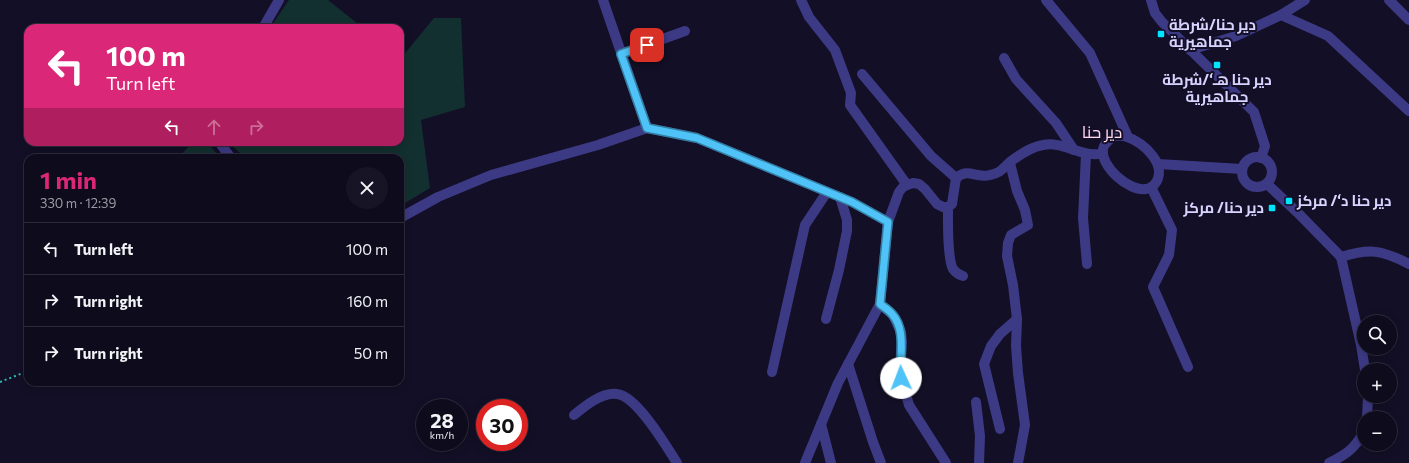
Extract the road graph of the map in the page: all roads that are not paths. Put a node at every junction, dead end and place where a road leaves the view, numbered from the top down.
1 (279, 0) edge
2 (603, 0) edge
3 (802, 0) edge
4 (1046, 0) edge
5 (1151, 0) edge
6 (1306, 0) edge
7 (1389, 0) edge
8 (1281, 15) junction
9 (1409, 20) edge
10 (265, 24) edge
11 (686, 31) dead end
12 (1190, 50) junction
13 (621, 54) junction
14 (1004, 58) dead end
15 (862, 74) dead end
16 (1409, 111) edge
17 (647, 128) junction
18 (1128, 137) junction
19 (1074, 150) junction
20 (1086, 154) junction
21 (1103, 154) junction
22 (1261, 158) junction
23 (1010, 163) junction
24 (1158, 164) junction
25 (1242, 169) junction
26 (956, 178) junction
27 (1267, 184) junction
28 (907, 185) junction
29 (1151, 187) junction
30 (827, 192) junction
31 (840, 197) junction
32 (948, 207) junction
33 (404, 216) edge
34 (888, 222) junction
35 (1340, 257) junction
36 (1087, 264) dead end
37 (1409, 264) edge
38 (963, 276) dead end
39 (880, 304) junction
40 (1017, 318) junction
41 (826, 319) dead end
42 (1363, 363) edge
43 (848, 364) junction
44 (1188, 367) dead end
45 (772, 372) dead end
46 (976, 402) dead end
47 (574, 415) dead end
48 (821, 424) junction
49 (1000, 429) dead end
50 (1357, 444) edge
51 (1349, 458) edge
52 (677, 463) edge
53 (805, 463) edge
54 (831, 463) edge
55 (881, 463) edge
56 (946, 463) edge
57 (979, 463) edge
58 (1018, 463) edge
59 (1329, 463) edge

1 - 10 street
2 - 13 street
3 - 28 street
4 - 18 street
5 - 12 street
6 - 8 street
7 - 9 street
8 - 12 street
8 - 16 street
11 - 13 street
12 - 22 street
13 - 17 street
14 - 19 street
15 - 26 street
17 - 30 street
17 - 33 street
18 - 21 street
18 - 24 street
19 - 20 street
19 - 23 street
20 - 21 street
20 - 36 street
21 - 29 street
22 - 25 street
22 - 27 street
23 - 26 street
23 - 40 street
24 - 25 street
24 - 29 street
25 - 27 street
26 - 32 street
27 - 35 street
28 - 32 street
28 - 34 street
29 - 44 street
30 - 31 street
30 - 45 street
31 - 34 street
31 - 41 street
32 - 38 street
34 - 39 street
35 - 37 street
35 - 42 street
39 - 43 street
39 - 56 street
40 - 49 street
40 - 58 street
43 - 48 street
43 - 55 street
46 - 57 street
47 - 52 street
48 - 53 street
48 - 54 street
50 - 51 street
51 - 59 street

